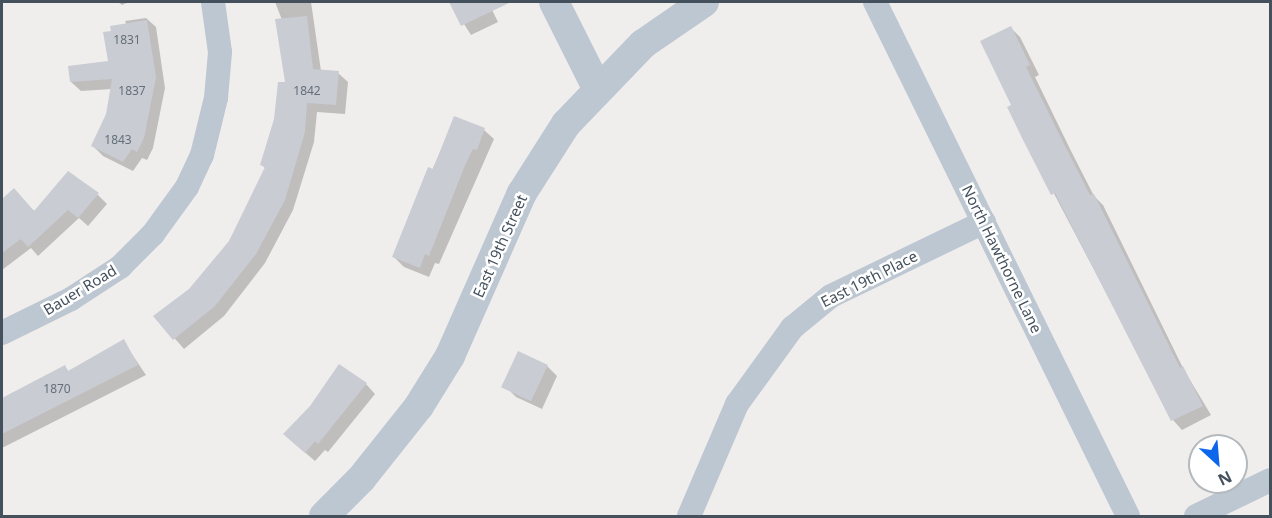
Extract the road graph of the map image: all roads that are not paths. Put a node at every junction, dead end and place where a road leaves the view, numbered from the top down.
1 (213, 2) edge
2 (554, 2) edge
3 (704, 2) edge
4 (875, 2) edge
5 (597, 88) junction
6 (984, 222) junction
7 (2, 333) edge
8 (1270, 480) edge
9 (324, 516) edge
10 (689, 516) edge
11 (1128, 516) edge
12 (1196, 516) edge

1 - 7 street, Bauer Road
2 - 5 street
3 - 5 street, East 19th Street
4 - 6 street, North Hawthorne Lane
5 - 9 street, East 19th Street
6 - 10 street, East 19th Place
6 - 11 street, North Hawthorne Lane
8 - 12 street

